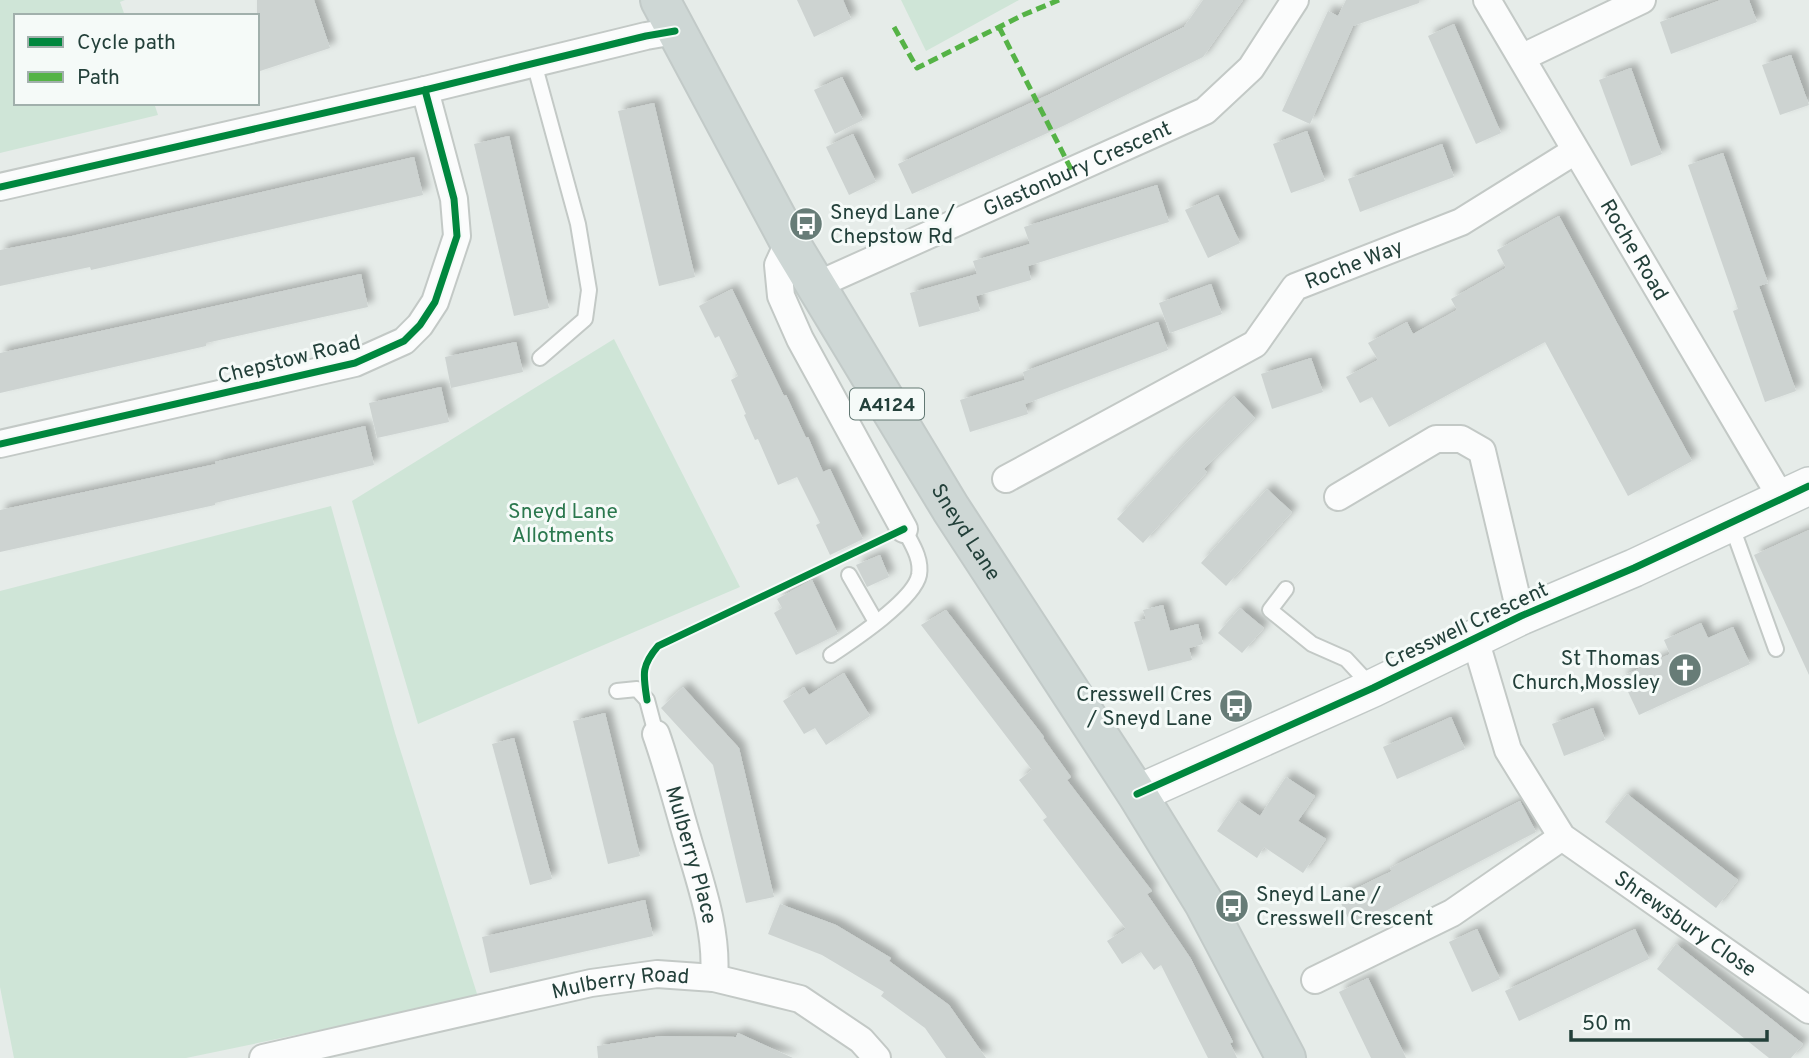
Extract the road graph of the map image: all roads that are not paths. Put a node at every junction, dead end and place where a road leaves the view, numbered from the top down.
1 (1295, 0) edge
2 (1487, 0) edge
3 (1642, 0) edge
4 (668, 15) edge
5 (1523, 57) junction
6 (534, 63) junction
7 (425, 90) junction
8 (1575, 151) junction
9 (0, 187) edge
10 (789, 241) junction
11 (817, 285) junction
12 (540, 358) dead end
13 (0, 444) edge
14 (1005, 479) dead end
15 (1796, 492) edge
16 (1338, 497) dead end
17 (1731, 523) junction
18 (904, 529) joint
19 (849, 575) dead end
20 (1286, 589) dead end
21 (1521, 616) junction
22 (876, 622) junction
23 (1475, 639) junction
24 (1776, 649) dead end
25 (831, 655) dead end
26 (1373, 688) junction
27 (617, 691) dead end
28 (656, 734) joint
29 (1137, 794) junction
30 (1562, 837) junction
31 (1326, 969) dead end
32 (714, 978) junction
33 (1809, 1010) edge
34 (348, 1049) edge
35 (262, 1058) edge
36 (877, 1058) edge
37 (1286, 1058) edge

1 - 11 street, Glastonbury Crescent
2 - 5 street, Roche Road
3 - 5 street
4 - 6 street
4 - 10 main road, Sneyd Lane / A4124
5 - 8 street, Roche Road
6 - 7 street
6 - 12 lane
7 - 9 street
7 - 13 street, Chepstow Road
8 - 14 street, Roche Way
8 - 15 street, Roche Road
10 - 11 main road, Sneyd Lane / A4124
10 - 18 street
11 - 29 main road, Sneyd Lane / A4124
15 - 17 street, Cresswell Crescent
16 - 21 street
17 - 21 street, Cresswell Crescent
17 - 24 lane
18 - 22 lane
19 - 22 lane
20 - 26 lane
21 - 23 street, Cresswell Crescent
22 - 25 lane
23 - 26 street, Cresswell Crescent
23 - 30 street, Shrewsbury Close
26 - 29 street, Cresswell Crescent
27 - 28 lane
28 - 32 street, Mulberry Place
29 - 37 main road, Sneyd Lane / A4124
30 - 31 street
30 - 33 street, Shrewsbury Close
32 - 34 street, Mulberry Road
32 - 36 street, Mulberry Road
34 - 35 street, Mulberry Road

